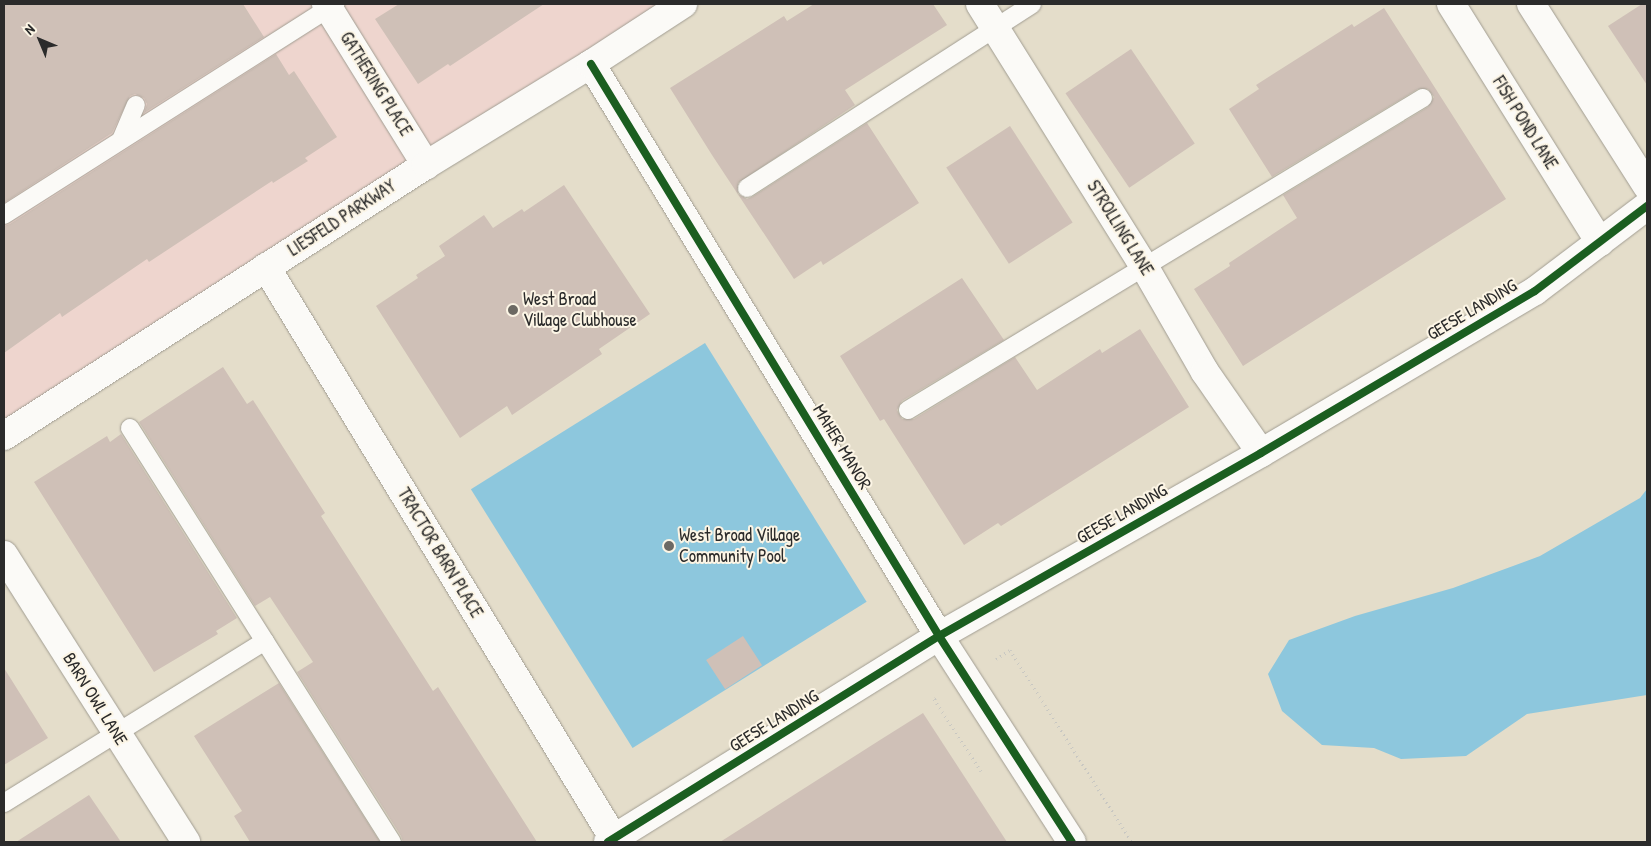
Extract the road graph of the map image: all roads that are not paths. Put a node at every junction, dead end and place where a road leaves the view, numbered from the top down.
1 (683, 4) edge
2 (980, 4) edge
3 (1032, 4) edge
4 (1451, 4) edge
5 (1531, 4) edge
6 (330, 5) edge
7 (995, 28) junction
8 (591, 64) junction
9 (1423, 98) dead end
10 (136, 105) dead end
11 (121, 140) junction
12 (426, 165) junction
13 (1647, 186) edge
14 (747, 188) dead end
15 (1647, 206) edge
16 (4, 214) edge
17 (1600, 242) junction
18 (1144, 266) junction
19 (266, 268) junction
20 (908, 410) dead end
21 (130, 428) dead end
22 (4, 436) edge
23 (1261, 453) junction
24 (4, 555) edge
25 (939, 636) junction
26 (265, 641) junction
27 (116, 733) junction
28 (4, 803) edge
29 (611, 840) edge
30 (186, 842) edge
31 (392, 842) edge
32 (1072, 842) edge

1 - 8 street, LIESFELD PARKWAY
2 - 7 street, STROLLING LANE
3 - 7 lane
4 - 17 street, FISH POND LANE
5 - 13 street
6 - 11 lane
6 - 12 street, GATHERING PLACE
7 - 14 lane
7 - 18 street, STROLLING LANE
8 - 12 street, LIESFELD PARKWAY
8 - 25 street, MAHER MANOR
9 - 18 lane
10 - 11 lane
11 - 16 lane
12 - 19 street, LIESFELD PARKWAY
15 - 17 street, GEESE LANDING
17 - 23 street, GEESE LANDING
18 - 20 lane
18 - 23 street, STROLLING LANE
19 - 22 street, LIESFELD PARKWAY
19 - 29 street, TRACTOR BARN PLACE
21 - 26 lane
23 - 25 street, GEESE LANDING
24 - 27 street, BARN OWL LANE
25 - 29 street, GEESE LANDING
25 - 32 street, MAHER MANOR
26 - 27 lane
26 - 31 lane
27 - 28 lane
27 - 30 street, BARN OWL LANE

